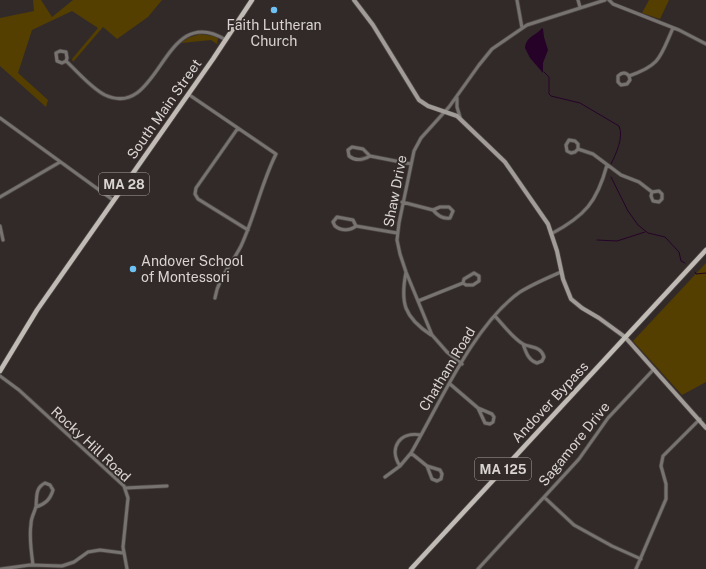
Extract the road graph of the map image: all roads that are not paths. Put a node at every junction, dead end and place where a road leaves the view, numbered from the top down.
1 (252, 0) edge
2 (354, 0) edge
3 (517, 0) edge
4 (578, 0) edge
5 (605, 0) edge
6 (609, 0) edge
7 (580, 7) junction
8 (522, 28) junction
9 (673, 28) junction
10 (226, 40) junction
11 (706, 44) edge
12 (66, 61) junction
13 (629, 76) junction
14 (188, 94) junction
15 (458, 94) junction
16 (446, 111) junction
17 (0, 118) edge
18 (461, 119) junction
19 (238, 128) junction
20 (578, 149) junction
21 (370, 156) junction
22 (60, 162) junction
23 (411, 164) junction
24 (607, 165) junction
25 (652, 192) dead end
26 (0, 197) edge
27 (113, 200) junction
28 (402, 202) junction
29 (433, 210) junction
30 (0, 226) edge
31 (356, 226) junction
32 (248, 230) junction
33 (398, 233) junction
34 (551, 234) junction
35 (3, 240) dead end
36 (706, 250) edge
37 (406, 272) junction
38 (561, 272) junction
39 (463, 283) junction
40 (215, 298) dead end
41 (418, 302) junction
42 (495, 316) junction
43 (432, 335) junction
44 (625, 338) junction
45 (523, 344) junction
46 (462, 364) junction
47 (654, 369) junction
48 (0, 371) edge
49 (0, 376) edge
50 (450, 384) junction
51 (478, 408) junction
52 (700, 419) junction
53 (706, 428) edge
54 (421, 435) junction
55 (410, 453) junction
56 (400, 466) junction
57 (427, 466) junction
58 (385, 477) dead end
59 (167, 486) dead end
60 (125, 488) junction
61 (544, 498) junction
62 (36, 507) junction
63 (123, 553) junction
64 (641, 559) junction
65 (33, 565) junction
66 (1, 569) edge
67 (127, 569) edge
68 (411, 569) edge
69 (479, 569) edge
70 (636, 569) edge

1 - 10 main road, South Main Street / MA 28
2 - 16 street
3 - 8 street
4 - 7 street
5 - 7 street, Shaw Drive
6 - 9 street
7 - 8 street, Shaw Drive
8 - 15 street, Shaw Drive
9 - 11 street
9 - 13 street
10 - 12 street
10 - 14 main road, South Main Street / MA 28
12 - 12 street
13 - 13 street
14 - 19 street
14 - 27 main road, South Main Street / MA 28
15 - 16 street, Shaw Drive
15 - 18 street
16 - 18 street
16 - 23 street, Shaw Drive
17 - 22 street
18 - 34 street
19 - 32 street
19 - 32 street
20 - 20 street
20 - 24 street
21 - 21 street
21 - 23 street
22 - 26 street
22 - 27 street
23 - 28 street, Shaw Drive
24 - 25 street
24 - 34 street
27 - 48 main road, South Main Street / MA 28
28 - 29 street
28 - 33 street, Shaw Drive
29 - 29 street
30 - 35 street
31 - 31 street
31 - 33 street
32 - 40 street
33 - 37 street, Shaw Drive
34 - 38 street
36 - 44 main road, Andover Bypass / MA 125
37 - 41 street, Shaw Drive
37 - 43 street
38 - 42 street, Chatham Road
38 - 44 street
39 - 39 street
39 - 41 street
41 - 43 street, Shaw Drive
42 - 45 street
42 - 46 street, Chatham Road
43 - 46 street, Shaw Drive
44 - 47 street
44 - 68 main road, Andover Bypass / MA 125
45 - 45 street
46 - 50 street, Chatham Road
47 - 52 street
47 - 61 street, Sagamore Drive
49 - 60 street, Rocky Hill Road
50 - 51 street
50 - 54 street, Chatham Road
51 - 51 street
52 - 53 street
52 - 64 street
54 - 55 street, Chatham Road
54 - 56 street
55 - 56 street, Chatham Road
55 - 57 street
56 - 58 street, Chatham Road
57 - 57 street
59 - 60 street
60 - 63 street, Rocky Hill Road
61 - 64 street
61 - 69 street, Sagamore Drive
62 - 62 street
62 - 65 street
63 - 65 street
63 - 67 street, Rocky Hill Road
64 - 70 street
65 - 66 street

